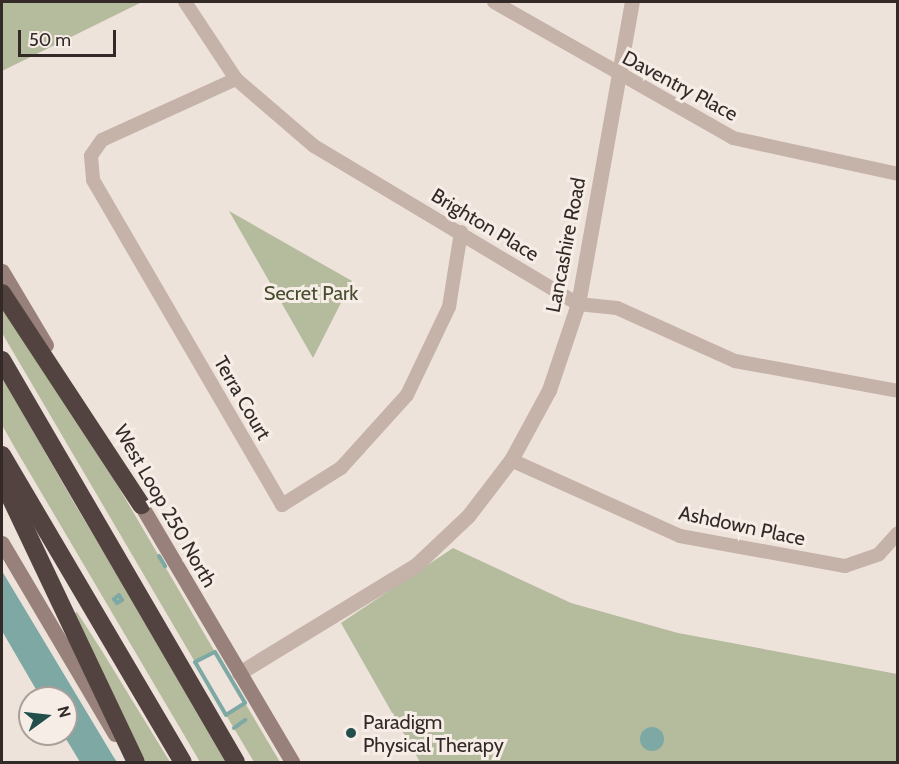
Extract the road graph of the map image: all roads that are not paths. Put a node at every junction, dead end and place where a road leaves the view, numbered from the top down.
1 (185, 2) edge
2 (494, 2) edge
3 (632, 2) edge
4 (618, 76) junction
5 (236, 80) junction
6 (897, 174) edge
7 (461, 232) junction
8 (2, 271) edge
9 (2, 293) edge
10 (578, 304) junction
11 (2, 360) edge
12 (897, 391) edge
13 (2, 455) edge
14 (511, 460) junction
15 (2, 480) edge
16 (141, 505) junction
17 (897, 533) edge
18 (2, 543) edge
19 (239, 673) junction
20 (134, 762) edge
21 (183, 762) edge
22 (236, 762) edge
23 (291, 762) edge

1 - 5 street, Brighton Place
2 - 4 street, Daventry Place
3 - 4 street, Lancashire Road
4 - 6 street, Daventry Place
4 - 10 street, Lancashire Road
5 - 7 street, Brighton Place
5 - 7 street, Terra Court
7 - 10 street, Brighton Place
8 - 16 main road, West Loop 250 North
9 - 16 highway
10 - 12 street, Brighton Place
10 - 14 street, Lancashire Road
11 - 22 highway
13 - 21 highway
14 - 17 street, Ashdown Place
14 - 19 street, Lancashire Road
15 - 20 highway
16 - 19 main road, West Loop 250 North
18 - 20 main road
19 - 23 main road, West Loop 250 North

